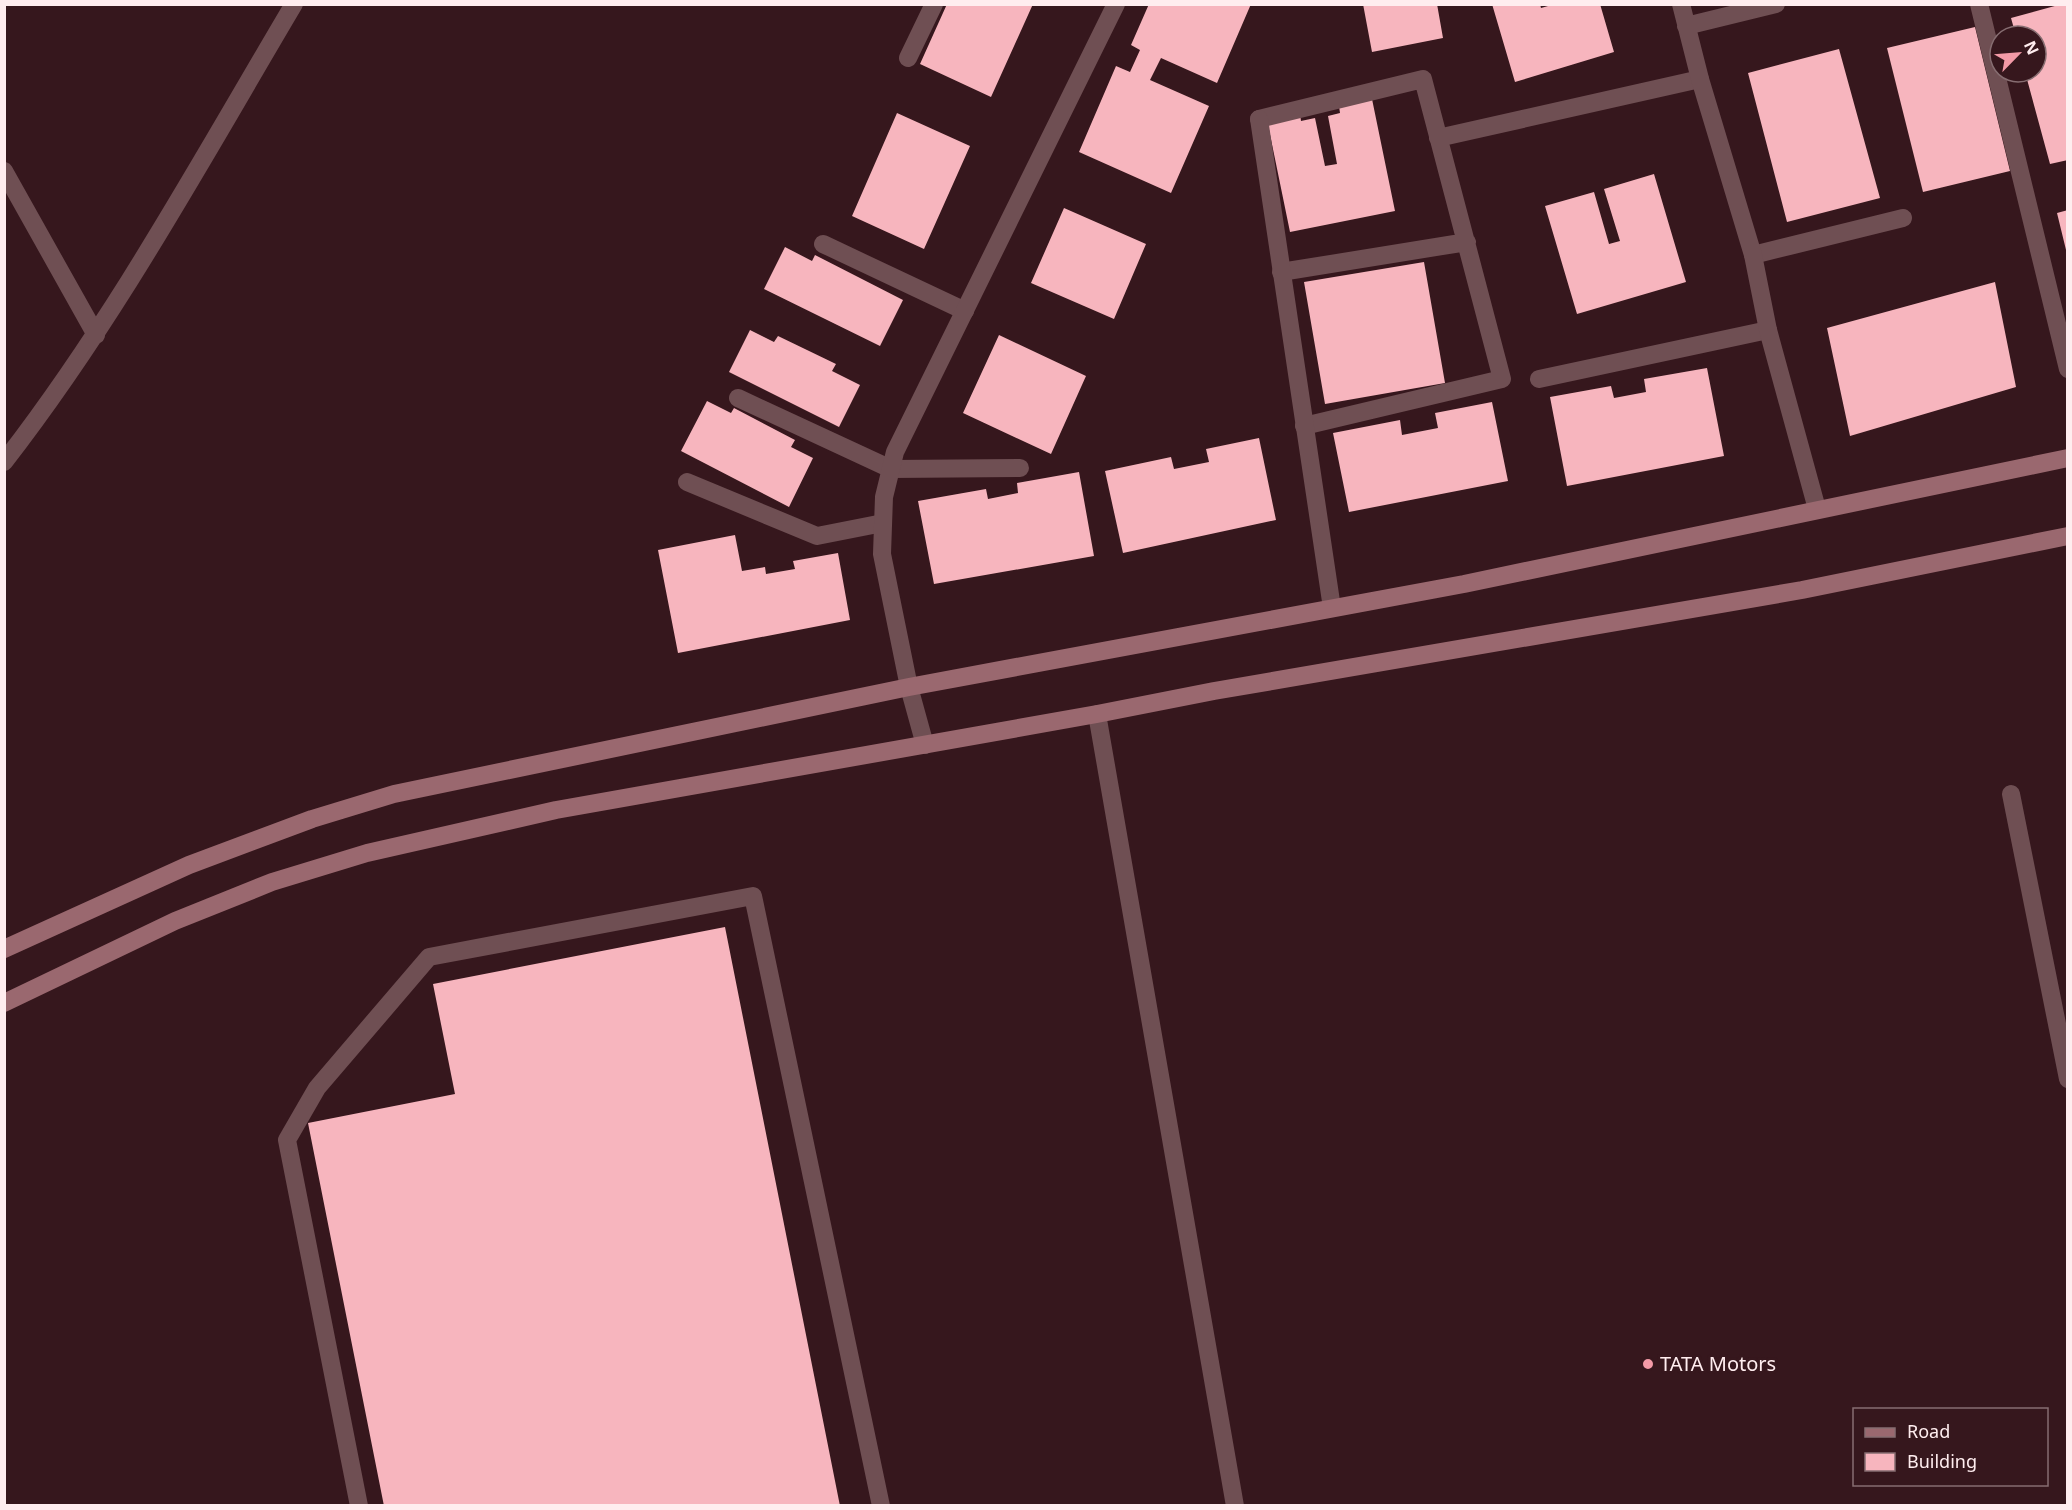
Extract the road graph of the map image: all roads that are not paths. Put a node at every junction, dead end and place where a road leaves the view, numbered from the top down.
1 (294, 4) edge
2 (934, 4) edge
3 (1116, 4) edge
4 (1681, 4) edge
5 (1776, 4) edge
6 (1979, 4) edge
7 (1686, 26) junction
8 (908, 58) dead end
9 (1700, 79) junction
10 (1438, 138) junction
11 (4, 171) edge
12 (1903, 218) dead end
13 (1467, 242) junction
14 (824, 244) dead end
15 (1753, 255) junction
16 (1281, 272) junction
17 (965, 310) junction
18 (1768, 330) junction
19 (96, 335) junction
20 (2067, 369) edge
21 (1539, 380) dead end
22 (738, 398) dead end
23 (1304, 426) junction
24 (2067, 458) edge
25 (4, 462) edge
26 (1020, 468) dead end
27 (891, 469) junction
28 (687, 482) dead end
29 (1817, 509) junction
30 (883, 523) junction
31 (2067, 536) edge
32 (1332, 608) junction
33 (909, 687) junction
34 (1097, 714) junction
35 (925, 745) junction
36 (2011, 794) dead end
37 (4, 950) edge
38 (4, 1003) edge
39 (2067, 1079) edge
40 (359, 1506) edge
41 (880, 1506) edge
42 (1235, 1506) edge

1 - 19 street
2 - 8 street
3 - 17 street
4 - 7 street
5 - 7 street
6 - 20 street
7 - 9 street
9 - 10 street
9 - 15 street
10 - 13 street
10 - 16 street
11 - 19 street
12 - 15 street
13 - 16 street
13 - 23 street
14 - 17 street
15 - 18 street
16 - 23 street
17 - 27 street
18 - 21 street
18 - 29 street
19 - 25 street
22 - 27 street
23 - 32 street
24 - 29 street
26 - 27 street
27 - 30 street
28 - 30 street
29 - 32 street
30 - 33 street
31 - 34 street
32 - 33 street
33 - 35 street
33 - 37 street
34 - 35 street
34 - 42 street
35 - 38 street
36 - 39 street
40 - 41 street

